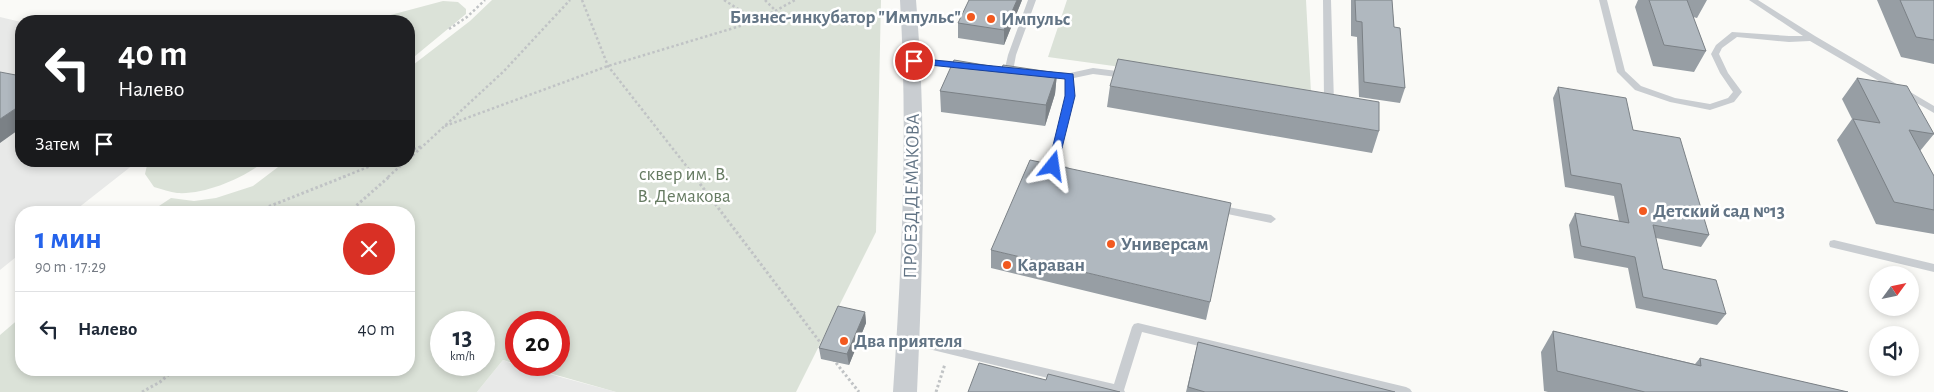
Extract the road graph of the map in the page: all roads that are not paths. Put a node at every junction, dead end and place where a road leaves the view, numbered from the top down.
1 (908, 0) edge
2 (1032, 0) edge
3 (1327, 0) edge
4 (1603, 0) edge
5 (1753, 0) edge
6 (1812, 38) junction
7 (914, 61) junction
8 (974, 67) edge
9 (992, 69) edge
10 (1035, 73) edge
11 (1070, 76) junction
12 (1135, 77) edge
13 (1319, 102) edge
14 (1930, 102) edge
15 (1934, 110) edge
16 (1077, 171) edge
17 (1209, 207) edge
18 (1271, 219) dead end
19 (1834, 244) dead end
20 (1934, 268) edge
21 (908, 340) junction
22 (1118, 391) edge
23 (905, 392) edge
24 (1406, 392) edge

1 - 7 street, ПРОЕЗД ДЕМАКОВА
2 - 9 lane
3 - 13 lane
4 - 6 lane
5 - 6 lane
6 - 14 lane
7 - 8 lane
7 - 21 street, ПРОЕЗД ДЕМАКОВА
10 - 11 lane
11 - 12 lane
11 - 16 lane
14 - 15 lane
17 - 18 lane
19 - 20 lane
21 - 22 lane
21 - 23 street, ПРОЕЗД ДЕМАКОВА
22 - 24 lane

